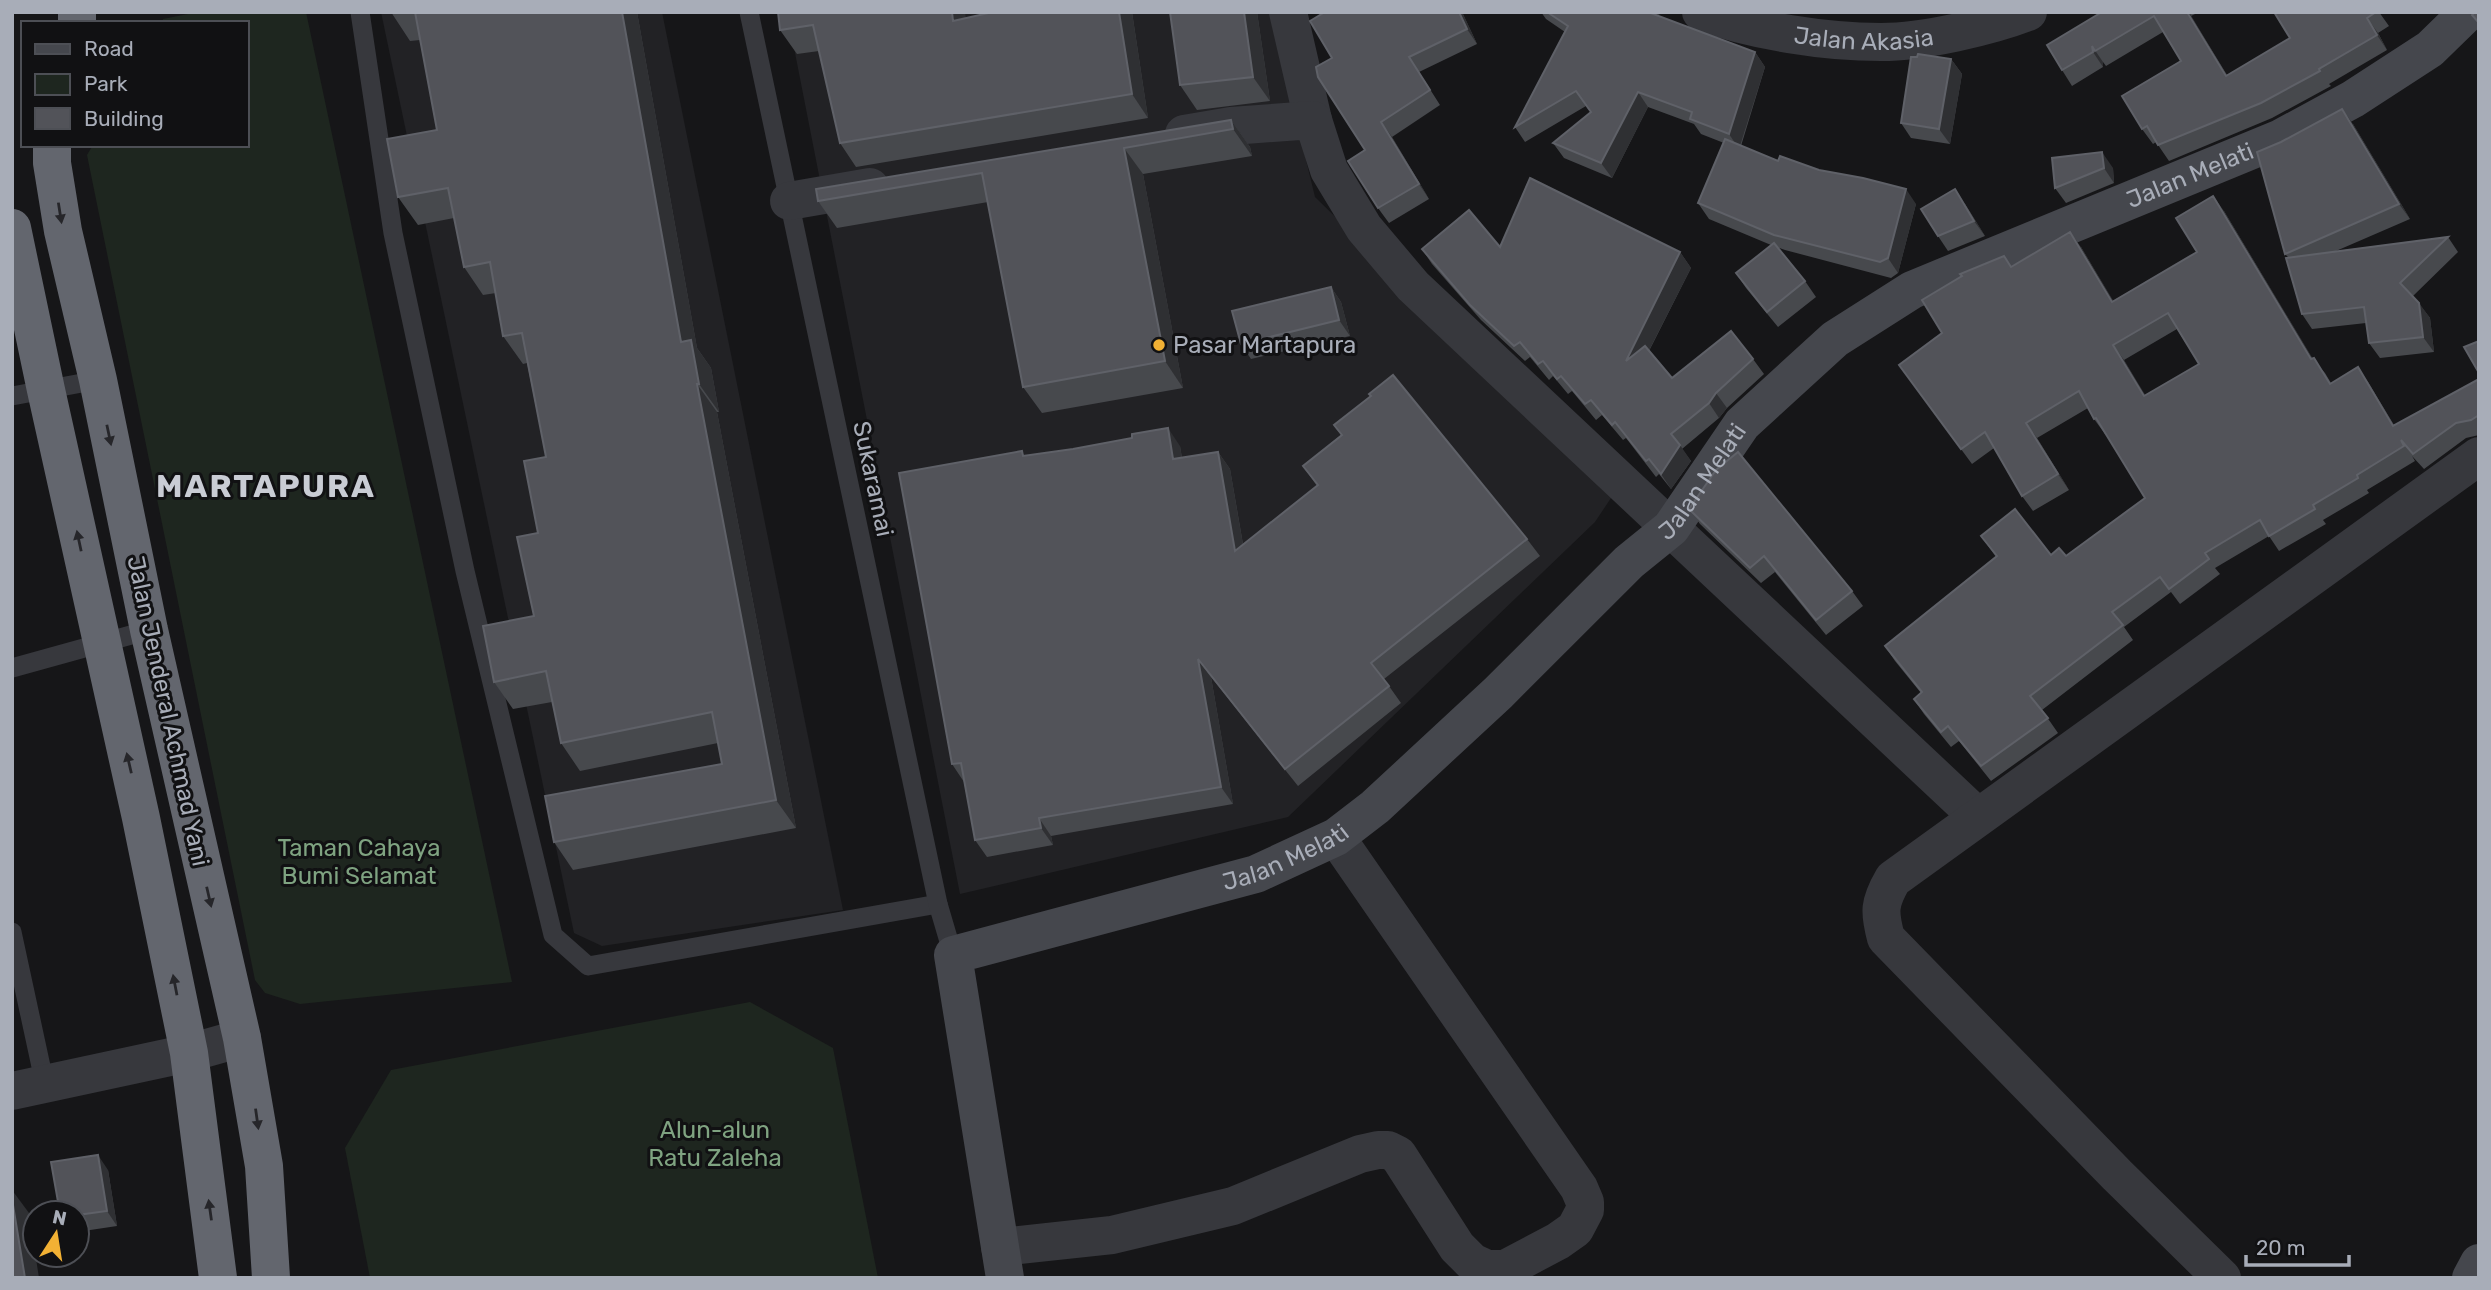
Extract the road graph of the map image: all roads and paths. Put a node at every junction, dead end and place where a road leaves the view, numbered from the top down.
1 (360, 12) edge
2 (749, 12) edge
3 (1289, 12) edge
4 (1701, 12) edge
5 (2028, 12) edge
6 (2468, 12) edge
7 (1313, 120) junction
8 (1150, 139) edge
9 (52, 147) edge
10 (909, 181) edge
11 (789, 201) junction
12 (12, 228) edge
13 (97, 380) junction
14 (29, 393) edge
15 (2479, 456) edge
16 (1671, 528) junction
17 (149, 630) junction
18 (102, 642) junction
19 (12, 668) edge
20 (1978, 817) junction
21 (1336, 837) junction
22 (938, 904) junction
23 (12, 932) edge
24 (953, 955) junction
25 (242, 1038) junction
26 (189, 1053) junction
27 (29, 1088) edge
28 (1002, 1262) edge
29 (2479, 1263) edge
30 (218, 1278) edge
31 (271, 1278) edge
32 (2222, 1278) edge
33 (2471, 1278) edge

1 - 22 lane
2 - 11 lane, Sukaramai
3 - 7 street
4 - 5 street, Jalan Akasia
6 - 16 main road, Jalan Melati
7 - 8 street
7 - 16 street
9 -> 13 highway, Jalan Jenderal Achmad Yani
10 - 11 street
11 - 22 lane, Sukaramai
12 - 14 highway, Jalan Jenderal Achmad Yani
13 - 14 lane
13 -> 17 highway, Jalan Jenderal Achmad Yani
18 -> 14 highway, Jalan Jenderal Achmad Yani
15 - 20 street
16 - 20 street
16 - 21 main road, Jalan Melati
17 - 18 lane
17 -> 25 highway, Jalan Jenderal Achmad Yani
18 - 19 lane
26 -> 18 highway, Jalan Jenderal Achmad Yani
20 - 32 street
21 - 24 main road, Jalan Melati
21 - 28 street
22 - 24 lane, Sukaramai
23 - 27 lane
24 - 28 main road
25 - 26 street
25 -> 31 highway, Jalan Jenderal Achmad Yani
26 - 27 street
30 -> 26 highway, Jalan Jenderal Achmad Yani
29 - 33 main road

